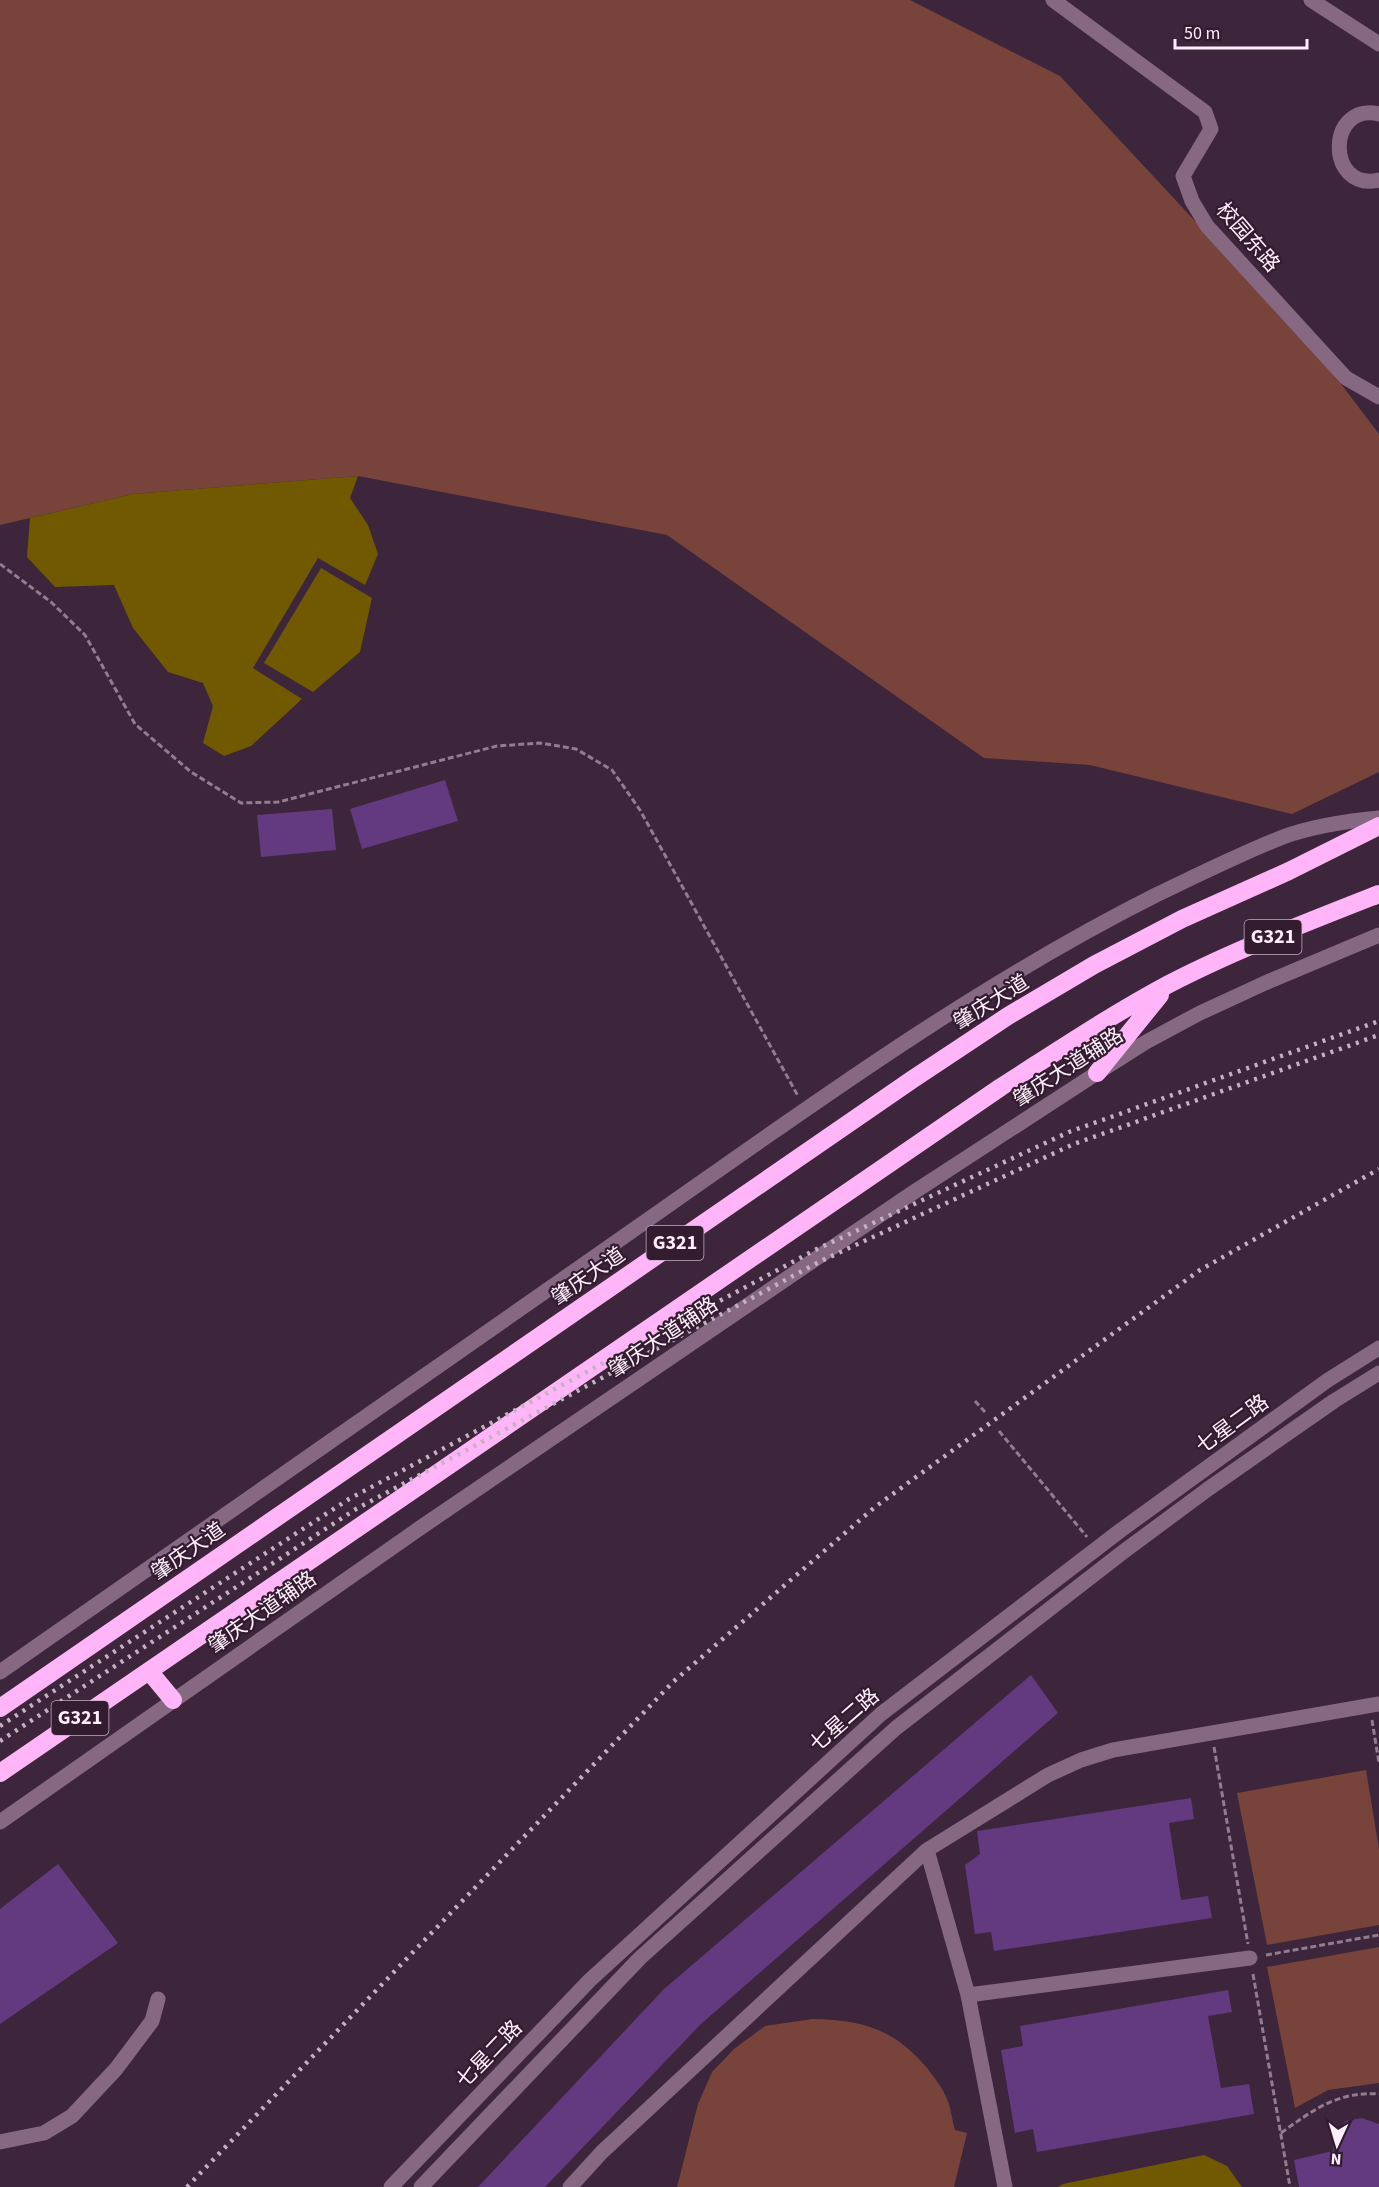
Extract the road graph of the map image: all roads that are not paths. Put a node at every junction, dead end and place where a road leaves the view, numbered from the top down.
1 (1053, 0) edge
2 (1311, 0) edge
3 (1379, 44) edge
4 (1379, 114) edge
5 (1379, 180) edge
6 (1379, 397) edge
7 (1379, 818) edge
8 (1379, 826) edge
9 (1379, 894) edge
10 (1379, 935) edge
11 (1169, 984) junction
12 (1097, 1073) junction
13 (1379, 1348) edge
14 (1379, 1372) edge
15 (148, 1671) junction
16 (0, 1672) edge
17 (173, 1700) junction
18 (1374, 1705) edge
19 (0, 1708) edge
20 (6, 1769) edge
21 (0, 1780) edge
22 (0, 1822) edge
23 (927, 1850) junction
24 (1250, 1958) road end
25 (968, 1995) junction
26 (158, 1999) dead end
27 (0, 2142) edge
28 (391, 2187) edge
29 (421, 2187) edge
30 (570, 2187) edge
31 (1005, 2187) edge

1 - 6 street, 校园东路
2 - 3 street
4 - 5 street
7 - 16 street
8 - 19 highway, 肇庆大道 / G321
9 - 11 highway, G321
10 - 12 street, 肇庆大道辅路
11 - 12 highway
11 - 15 highway, G321
12 - 17 street, 肇庆大道辅路
13 - 28 street, 七星二路
14 - 29 street, 七星二路
15 - 17 highway
15 - 20 highway, G321
17 - 22 street, 肇庆大道辅路
18 - 23 street
20 - 21 highway
23 - 25 street
23 - 30 street
24 - 25 street
25 - 31 street
26 - 27 street

